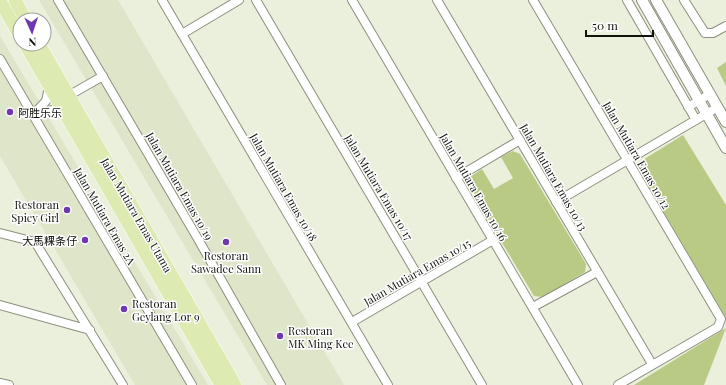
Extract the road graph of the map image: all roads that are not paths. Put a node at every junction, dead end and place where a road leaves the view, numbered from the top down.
1 (0, 0) edge
2 (15, 0) edge
3 (58, 0) edge
4 (162, 0) edge
5 (239, 0) edge
6 (256, 0) edge
7 (352, 0) edge
8 (437, 0) edge
9 (533, 0) edge
10 (626, 0) edge
11 (642, 0) edge
12 (656, 0) edge
13 (684, 0) edge
14 (22, 12) edge
15 (12, 22) edge
16 (726, 26) edge
17 (182, 34) junction
18 (29, 52) edge
19 (43, 52) edge
20 (0, 59) edge
21 (103, 76) junction
22 (49, 87) junction
23 (710, 94) junction
24 (68, 96) junction
25 (699, 100) junction
26 (688, 107) junction
27 (718, 107) junction
28 (33, 114) junction
29 (707, 114) junction
30 (65, 115) junction
31 (696, 120) junction
32 (726, 122) edge
33 (520, 140) junction
34 (726, 148) edge
35 (628, 161) junction
36 (456, 178) junction
37 (556, 202) junction
38 (0, 233) edge
39 (493, 240) junction
40 (597, 272) junction
41 (422, 282) junction
42 (0, 305) edge
43 (533, 308) junction
44 (352, 322) junction
45 (90, 330) junction
46 (652, 364) junction
47 (0, 383) edge
48 (9, 385) edge
49 (123, 385) edge
50 (192, 385) edge
51 (221, 385) edge
52 (235, 385) edge
53 (281, 385) edge
54 (388, 385) edge
55 (482, 385) edge
56 (578, 385) edge
57 (618, 385) edge

1 - 15 main road
2 - 14 main road
3 - 21 street, Jalan Mutiara Emas 10/19
4 - 17 street, Jalan Mutiara Emas 10/18
5 - 17 street
6 - 41 street, Jalan Mutiara Emas 10/17
7 - 36 street, Jalan Mutiara Emas 10/16
8 - 33 street, Jalan Mutiara Emas 10/13
9 - 35 street, Jalan Mutiara Emas 10/12
10 - 26 street
11 - 25 street
12 - 23 street
13 - 16 street
17 - 44 street, Jalan Mutiara Emas 10/18
18 - 22 main road, Jalan Mutiara Emas Utama
19 - 24 main road, Jalan Mutiara Emas Utama
20 - 28 street, Jalan Mutiara Emas 2A
21 - 24 street
21 - 53 street, Jalan Mutiara Emas 10/19
22 - 28 street
22 - 30 main road, Jalan Mutiara Emas Utama
23 - 25 street
23 - 27 street
24 - 52 main road, Jalan Mutiara Emas Utama
25 - 26 street
25 - 29 street
26 - 31 street
27 - 29 street
27 - 32 street
28 - 30 street
28 - 50 street, Jalan Mutiara Emas 2A
29 - 31 street
29 - 34 street
30 - 51 main road, Jalan Mutiara Emas Utama
31 - 35 street
33 - 36 street
33 - 37 street, Jalan Mutiara Emas 10/13
35 - 37 street
35 - 46 street, Jalan Mutiara Emas 10/12
36 - 39 street, Jalan Mutiara Emas 10/16
37 - 40 street, Jalan Mutiara Emas 10/13
38 - 45 street
39 - 41 street, Jalan Mutiara Emas 10/15
39 - 43 street, Jalan Mutiara Emas 10/16
40 - 43 street
40 - 46 street, Jalan Mutiara Emas 10/13
41 - 44 street, Jalan Mutiara Emas 10/15
41 - 55 street, Jalan Mutiara Emas 10/17
42 - 45 street
43 - 56 street, Jalan Mutiara Emas 10/16
44 - 54 street, Jalan Mutiara Emas 10/18
45 - 49 street
46 - 57 street
47 - 48 street

